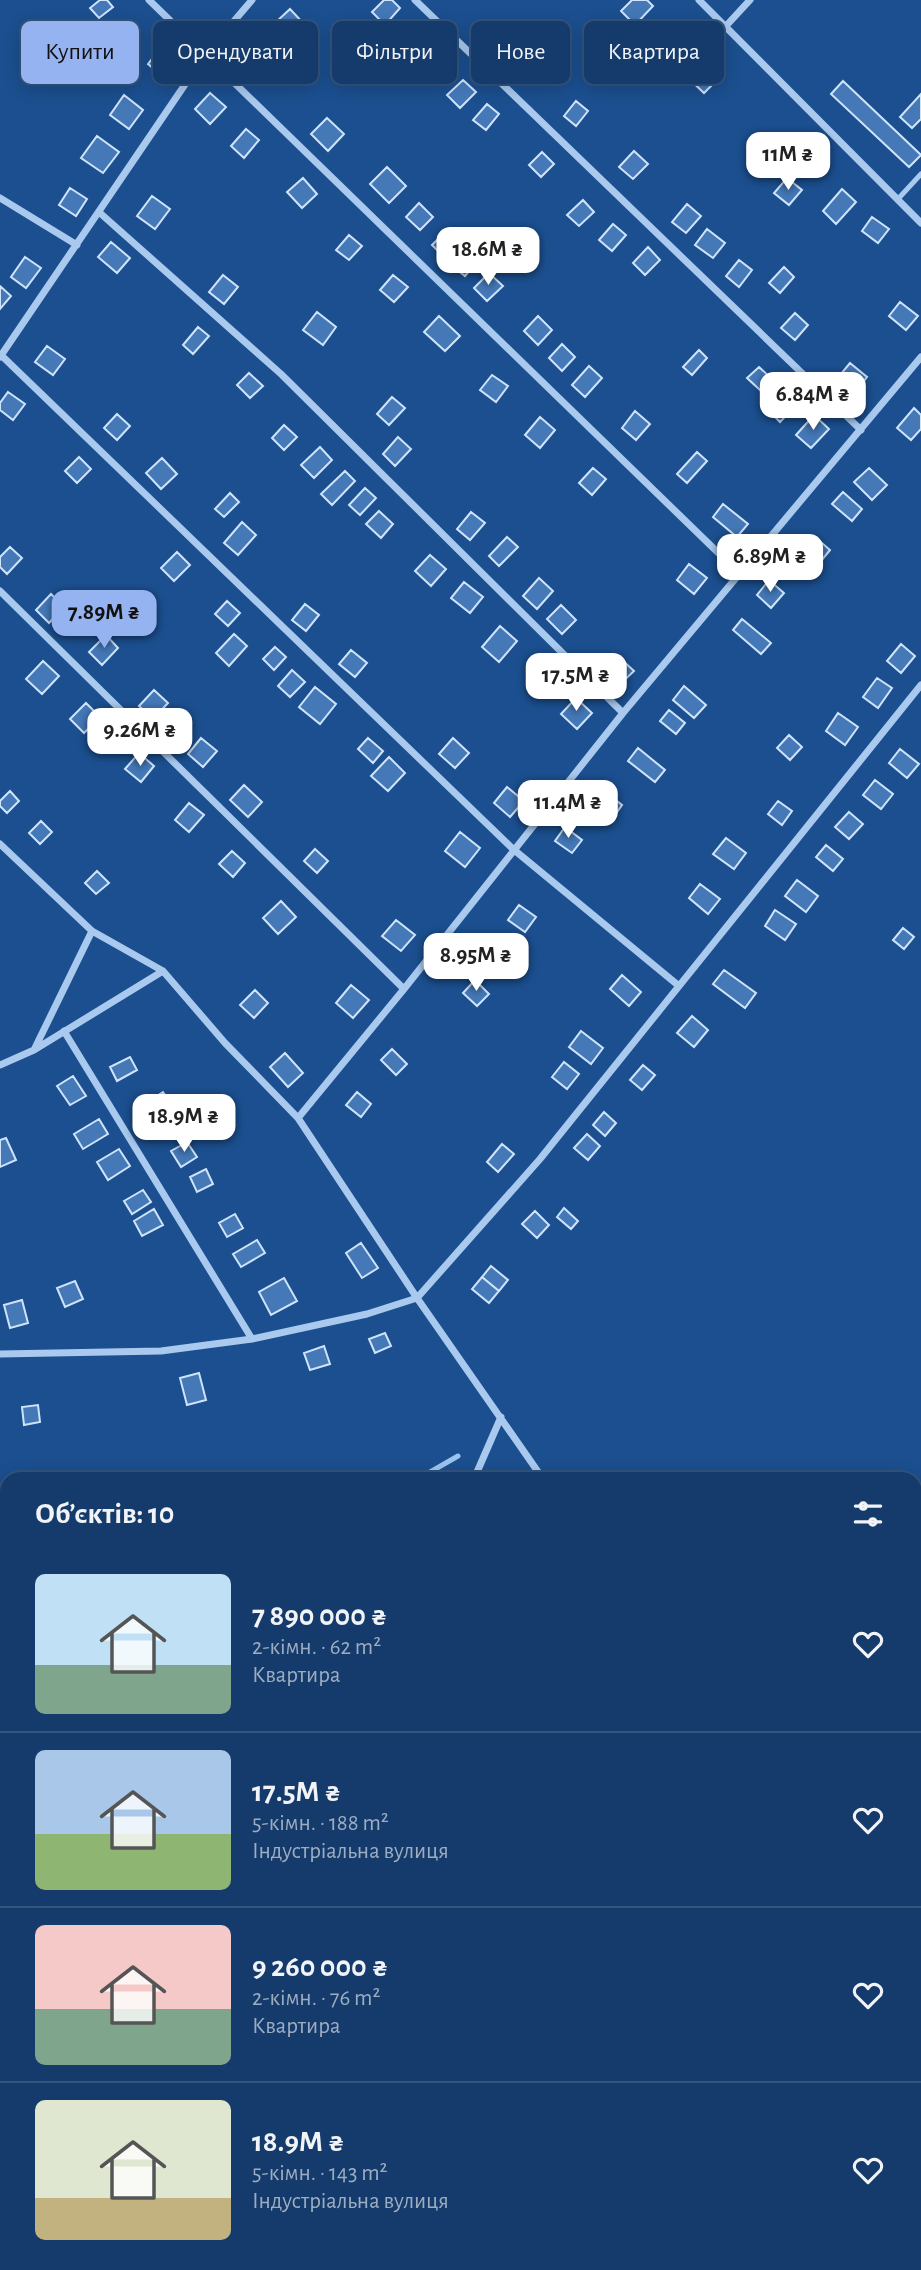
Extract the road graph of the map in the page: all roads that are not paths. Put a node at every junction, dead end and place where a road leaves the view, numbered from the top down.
1 (149, 0) edge
2 (252, 0) edge
3 (415, 0) edge
4 (699, 0) edge
5 (750, 0) edge
6 (170, 21) edge
7 (234, 21) edge
8 (726, 26) junction
9 (186, 84) edge
10 (235, 84) edge
11 (921, 174) edge
12 (0, 198) edge
13 (898, 199) junction
14 (100, 213) junction
15 (921, 223) edge
16 (77, 245) junction
17 (1, 356) edge
18 (921, 357) edge
19 (861, 430) junction
20 (739, 573) junction
21 (0, 591) edge
22 (921, 685) edge
23 (623, 713) junction
24 (0, 844) edge
25 (513, 849) junction
26 (92, 931) junction
27 (163, 971) junction
28 (679, 986) junction
29 (404, 989) junction
30 (64, 1031) junction
31 (34, 1050) junction
32 (0, 1065) edge
33 (298, 1118) junction
34 (417, 1298) junction
35 (252, 1339) junction
36 (0, 1354) edge
37 (501, 1417) junction
38 (477, 1472) edge
39 (538, 1472) edge

1 - 6 street
2 - 7 street
3 - 19 street
4 - 8 street
5 - 8 street
8 - 13 street
9 - 14 street
10 - 20 street
11 - 13 lane
12 - 16 street
13 - 15 street
14 - 16 street
14 - 23 street
16 - 17 street
17 - 25 street
18 - 19 street
19 - 20 street
20 - 23 street
21 - 29 street
22 - 28 street
23 - 25 street
24 - 26 street
25 - 28 street
25 - 29 street
26 - 27 street
26 - 31 street
27 - 30 street
27 - 33 street
28 - 34 street
29 - 33 street
30 - 31 street
30 - 35 street
31 - 32 street
33 - 34 street
34 - 35 street
34 - 37 street
35 - 36 street
37 - 38 street
37 - 39 street

